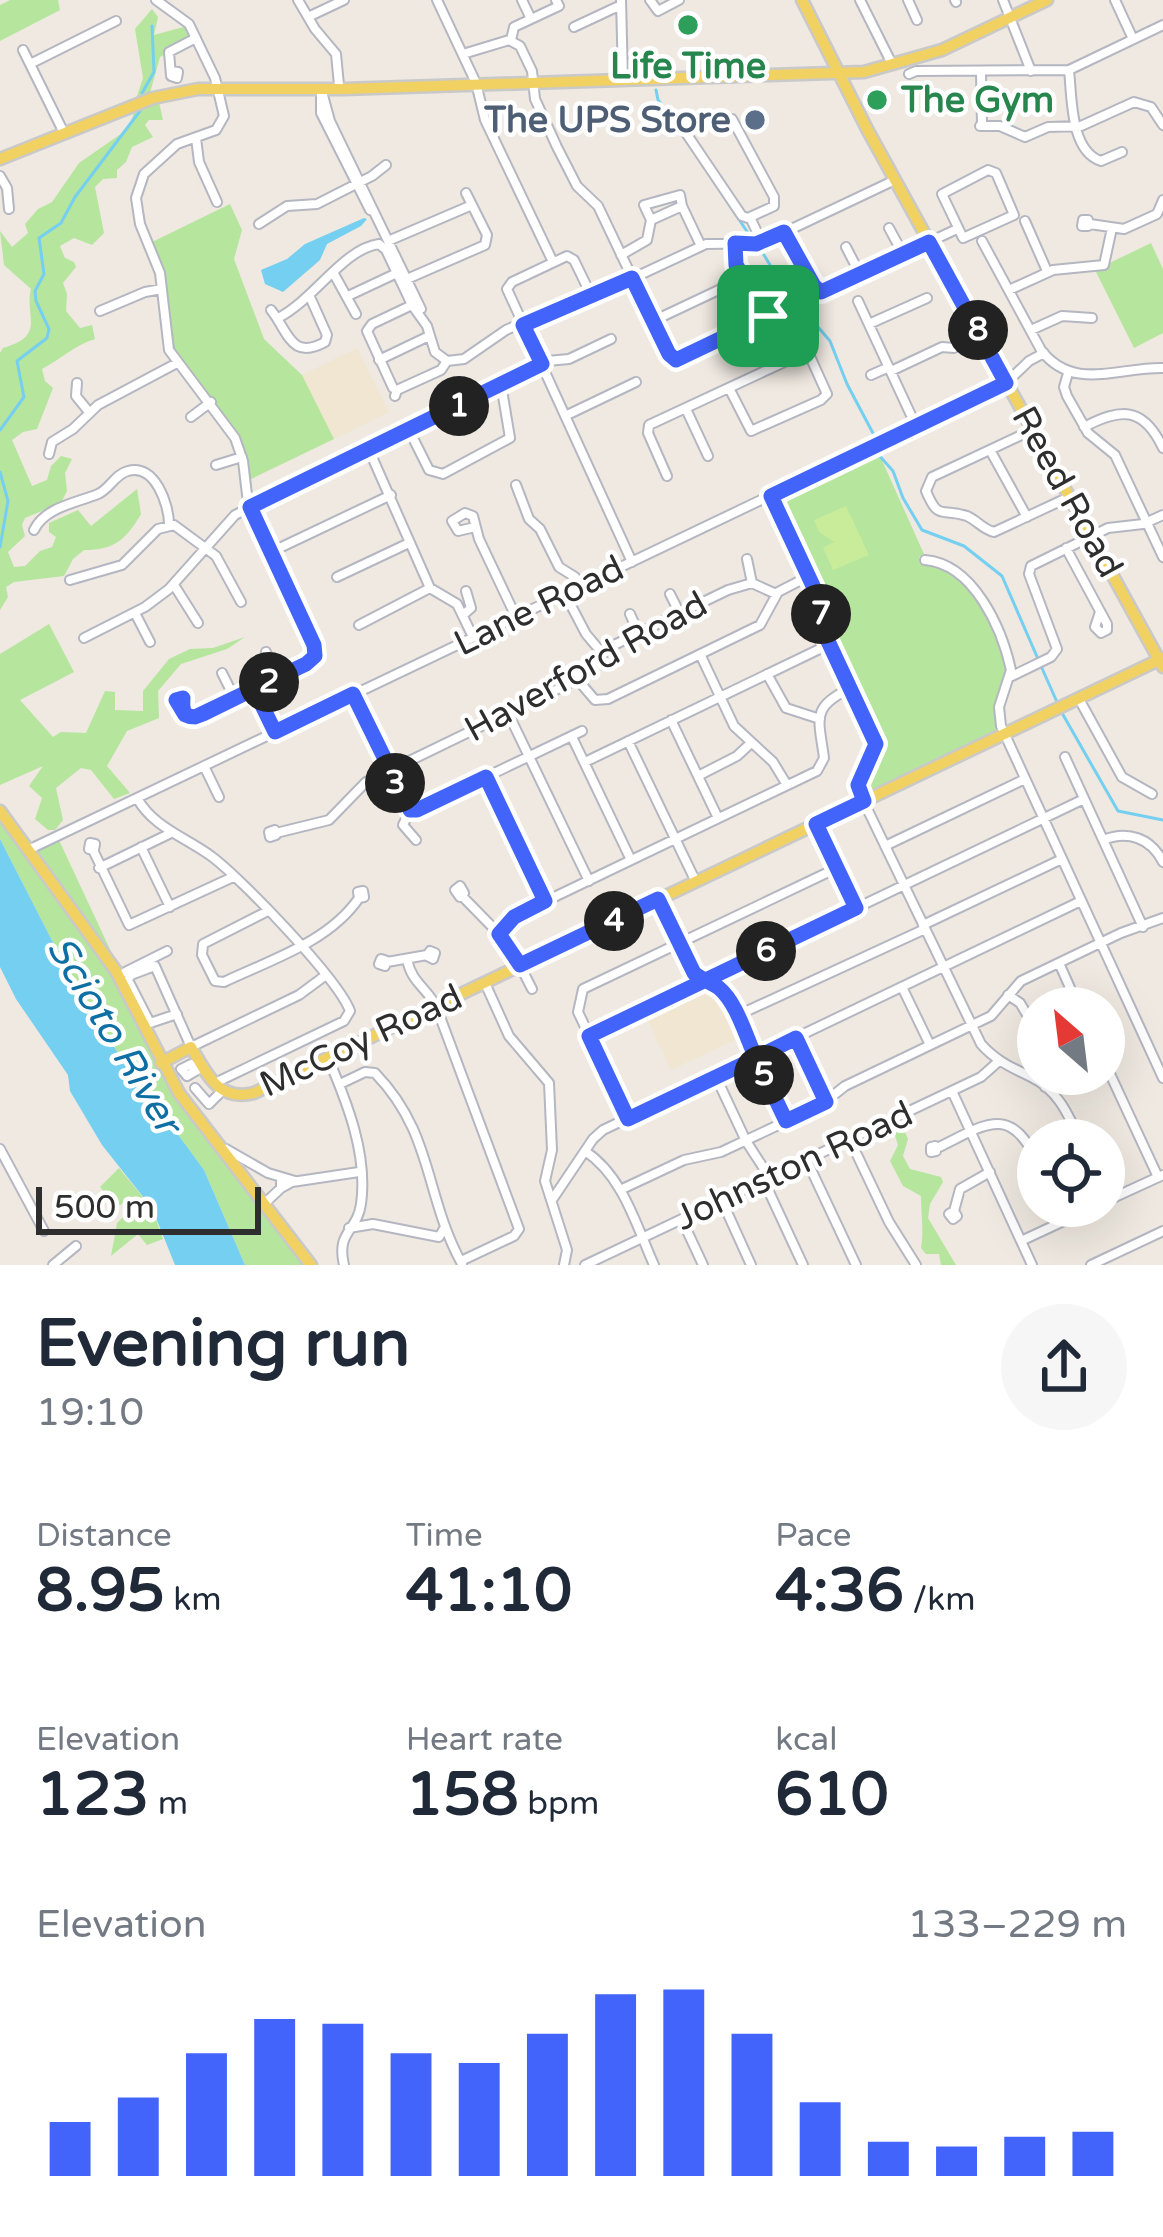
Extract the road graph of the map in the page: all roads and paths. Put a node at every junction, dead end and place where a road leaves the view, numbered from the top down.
1 (156, 0) edge
2 (298, 0) edge
3 (344, 0) edge
4 (437, 0) edge
5 (522, 0) edge
6 (556, 0) edge
7 (650, 0) edge
8 (680, 0) edge
9 (802, 0) edge
10 (860, 0) edge
11 (908, 0) edge
12 (1033, 0) edge
13 (1047, 0) edge
14 (1114, 0) edge
15 (621, 3) edge
16 (1008, 10) edge
17 (308, 17) junction
18 (531, 19) junction
19 (917, 20) dead end
20 (116, 21) dead end
21 (574, 27) dead end
22 (1162, 28) edge
23 (196, 38) junction
24 (1133, 39) junction
25 (511, 40) junction
26 (23, 50) dead end
27 (463, 54) junction
28 (30, 64) junction
29 (899, 68) junction
30 (877, 70) junction
31 (1069, 70) junction
32 (172, 71) dead end
33 (1030, 71) junction
34 (983, 72) junction
35 (838, 73) junction
36 (623, 80) junction
37 (533, 82) junction
38 (476, 83) junction
39 (344, 86) junction
40 (217, 88) junction
41 (321, 88) junction
42 (1163, 125) edge
43 (1075, 126) junction
44 (64, 134) junction
45 (196, 138) junction
46 (1122, 152) dead end
47 (0, 159) edge
48 (386, 165) dead end
49 (0, 176) edge
50 (895, 180) junction
51 (358, 184) junction
52 (466, 193) dead end
53 (1163, 200) edge
54 (217, 202) dead end
55 (472, 206) junction
56 (682, 206) junction
57 (9, 209) dead end
58 (750, 218) junction
59 (651, 220) junction
60 (1024, 220) dead end
61 (259, 224) dead end
62 (1090, 224) dead end
63 (889, 228) dead end
64 (1112, 228) junction
65 (957, 229) junction
66 (784, 232) junction
67 (388, 241) junction
68 (982, 241) dead end
69 (929, 242) junction
70 (735, 243) junction
71 (762, 243) junction
72 (701, 246) junction
73 (846, 247) dead end
74 (903, 254) junction
75 (621, 255) junction
76 (553, 262) junction
77 (1047, 272) junction
78 (397, 273) junction
79 (334, 274) junction
80 (860, 274) junction
81 (632, 278) junction
82 (744, 278) junction
83 (406, 279) junction
84 (162, 289) junction
85 (1009, 290) junction
86 (590, 293) junction
87 (348, 296) junction
88 (310, 297) junction
89 (926, 298) dead end
90 (858, 302) dead end
91 (417, 307) junction
92 (100, 311) dead end
93 (356, 314) dead end
94 (770, 315) junction
95 (1092, 318) dead end
96 (653, 321) junction
97 (869, 324) junction
98 (523, 325) junction
99 (1031, 330) junction
100 (430, 336) junction
101 (611, 339) dead end
102 (954, 348) dead end
103 (808, 351) junction
104 (1044, 353) junction
105 (380, 360) junction
106 (447, 361) junction
107 (177, 363) junction
108 (542, 364) junction
109 (1163, 368) edge
110 (890, 369) junction
111 (1068, 373) junction
112 (871, 376) dead end
113 (636, 382) dead end
114 (77, 383) dead end
115 (1006, 383) junction
116 (501, 384) junction
117 (729, 388) junction
118 (211, 402) junction
119 (686, 409) junction
120 (89, 412) junction
121 (565, 416) junction
122 (191, 417) dead end
123 (916, 426) junction
124 (1084, 427) junction
125 (408, 428) junction
126 (1032, 430) junction
127 (1163, 448) edge
128 (369, 450) junction
129 (990, 450) junction
130 (49, 454) dead end
131 (708, 456) dead end
132 (242, 457) junction
133 (216, 465) dead end
134 (667, 476) dead end
135 (517, 484) dead end
136 (391, 495) junction
137 (771, 496) junction
138 (1069, 497) junction
139 (250, 507) junction
140 (1163, 515) edge
141 (1027, 517) junction
142 (1147, 523) junction
143 (170, 524) junction
144 (475, 526) dead end
145 (34, 530) dead end
146 (1091, 536) junction
147 (409, 543) junction
148 (206, 546) junction
149 (1066, 548) junction
150 (271, 552) junction
151 (1163, 556) edge
152 (747, 559) dead end
153 (925, 560) dead end
154 (632, 562) junction
155 (809, 576) junction
156 (338, 577) dead end
157 (70, 580) dead end
158 (752, 584) junction
159 (174, 585) junction
160 (580, 586) junction
161 (430, 588) junction
162 (466, 591) dead end
163 (565, 594) junction
164 (670, 594) dead end
165 (776, 594) junction
166 (242, 602) dead end
167 (1100, 612) dead end
168 (135, 613) junction
169 (630, 614) dead end
170 (680, 614) junction
171 (464, 615) junction
172 (516, 617) junction
173 (197, 623) dead end
174 (359, 625) dead end
175 (639, 634) junction
176 (84, 638) dead end
177 (473, 638) junction
178 (150, 642) dead end
179 (830, 644) junction
180 (266, 652) dead end
181 (602, 653) junction
182 (700, 655) junction
183 (1162, 662) edge
184 (222, 673) dead end
185 (767, 674) junction
186 (1012, 676) junction
187 (278, 678) junction
188 (577, 679) junction
189 (851, 688) junction
190 (254, 689) junction
191 (353, 694) junction
192 (720, 697) junction
193 (1078, 698) junction
194 (235, 699) junction
195 (181, 704) dead end
196 (508, 713) junction
197 (820, 719) junction
198 (671, 720) junction
199 (275, 732) junction
200 (1004, 734) junction
201 (628, 741) junction
202 (751, 743) junction
203 (529, 757) junction
204 (1065, 757) dead end
205 (585, 761) junction
206 (203, 766) junction
207 (389, 770) junction
208 (698, 776) junction
209 (486, 777) junction
210 (1025, 779) junction
211 (787, 785) junction
212 (1152, 794) dead end
213 (219, 797) dead end
214 (137, 798) junction
215 (1084, 800) junction
216 (864, 801) junction
217 (410, 810) junction
218 (0, 811) edge
219 (718, 818) junction
220 (1044, 819) junction
221 (816, 824) junction
222 (172, 832) junction
223 (276, 833) dead end
224 (675, 839) junction
225 (416, 840) dead end
226 (1103, 840) junction
227 (885, 846) junction
228 (141, 848) junction
229 (28, 850) junction
230 (93, 850) dead end
231 (1062, 859) junction
232 (631, 860) junction
233 (1163, 862) edge
234 (99, 868) junction
235 (837, 868) junction
236 (233, 877) junction
237 (589, 880) junction
238 (696, 882) junction
239 (904, 885) junction
240 (462, 896) dead end
241 (359, 898) dead end
242 (658, 899) junction
243 (545, 901) junction
244 (1082, 901) junction
245 (170, 908) junction
246 (856, 908) junction
247 (266, 912) junction
248 (1163, 918) edge
249 (924, 927) junction
250 (1143, 927) junction
251 (499, 934) junction
252 (680, 943) junction
253 (1101, 943) junction
254 (299, 946) junction
255 (167, 951) dead end
256 (427, 955) dead end
257 (407, 958) junction
258 (387, 962) dead end
259 (153, 963) junction
260 (1059, 963) junction
261 (520, 965) junction
262 (944, 968) junction
263 (125, 972) dead end
264 (326, 975) junction
265 (704, 980) junction
266 (484, 983) junction
267 (1070, 987) edge
268 (902, 988) junction
269 (532, 989) dead end
270 (1008, 995) junction
271 (1017, 1002) edge
272 (436, 1006) junction
273 (177, 1014) junction
274 (736, 1016) junction
275 (971, 1025) junction
276 (589, 1036) junction
277 (796, 1038) junction
278 (930, 1046) junction
279 (191, 1047) junction
280 (328, 1058) junction
281 (756, 1058) junction
282 (999, 1061) junction
283 (161, 1063) junction
284 (1017, 1071) edge
285 (716, 1077) junction
286 (1163, 1078) edge
287 (340, 1084) junction
288 (218, 1087) junction
289 (195, 1088) dead end
290 (952, 1091) junction
291 (1121, 1095) edge
292 (826, 1102) junction
293 (628, 1119) junction
294 (786, 1121) junction
295 (1017, 1130) edge
296 (971, 1132) junction
297 (850, 1140) junction
298 (746, 1141) junction
299 (218, 1143) junction
300 (937, 1148) dead end
301 (0, 1149) edge
302 (585, 1151) junction
303 (807, 1161) junction
304 (359, 1172) junction
305 (990, 1172) junction
306 (1160, 1176) edge
307 (767, 1180) junction
308 (280, 1182) junction
309 (620, 1190) junction
310 (1125, 1191) edge
311 (552, 1200) junction
312 (722, 1201) junction
313 (264, 1204) junction
314 (361, 1208) junction
315 (954, 1211) dead end
316 (682, 1220) junction
317 (373, 1224) junction
318 (445, 1227) junction
319 (1051, 1227) edge
320 (348, 1229) junction
321 (44, 1231) dead end
322 (1163, 1232) edge
323 (439, 1237) junction
324 (642, 1239) junction
325 (1021, 1241) junction
326 (76, 1246) dead end
327 (453, 1247) junction
328 (462, 1263) edge
329 (913, 1264) edge
330 (53, 1265) edge
331 (311, 1265) edge
332 (344, 1265) edge
333 (565, 1265) edge
334 (585, 1265) edge
335 (654, 1265) edge
336 (703, 1265) edge
337 (751, 1265) edge
338 (803, 1265) edge
339 (856, 1265) edge
340 (1032, 1265) edge
341 (1091, 1265) edge

1 - 23 street
2 - 17 street
3 - 17 street
4 - 27 street
5 - 18 street
6 - 18 street
7 - 8 street
9 - 35 main road, Reed Road
10 - 29 street
11 - 19 street
12 - 16 main road
13 - 16 main road
14 - 24 street
15 - 21 street
15 - 36 street
16 - 29 main road
16 - 30 main road
16 - 33 street
17 - 39 street
18 - 25 street
20 - 28 street
22 - 24 street
23 - 32 street
23 - 40 street
24 - 31 street
25 - 27 street
25 - 37 street
26 - 28 street
27 - 38 street
28 - 44 street
29 - 30 main road
29 - 34 street
29 - 35 main road
30 - 35 main road
31 - 33 street
31 - 43 street
33 - 34 street
34 - 43 street
35 - 36 main road
35 - 50 main road, Reed Road
36 - 37 main road
37 - 38 main road
37 - 75 street
38 - 39 main road
38 - 76 street
39 - 41 main road
40 - 41 main road
40 - 44 main road
40 - 45 street
41 - 51 street
42 - 43 street
43 - 46 street
44 - 47 main road
45 - 54 street
45 - 84 street
48 - 51 street
49 - 57 street
50 - 66 street
50 - 69 main road, Reed Road
51 - 61 street
51 - 67 street
52 - 55 street
53 - 64 street
55 - 67 street
55 - 83 street
56 - 59 street
56 - 59 street
56 - 72 street
58 - 58 street
58 - 71 street
59 - 75 street
60 - 77 street
62 - 64 street
63 - 74 street
64 - 77 street
65 - 65 street
65 - 69 street
66 - 71 street
66 - 80 street
67 - 83 street
68 - 85 street
69 - 74 street
69 - 115 main road, Reed Road
70 - 71 street
70 - 72 street
70 - 82 street
72 - 81 street
73 - 80 street
74 - 80 street
75 - 81 street
76 - 86 street
76 - 98 street
77 - 85 street
78 - 79 street
78 - 87 street
78 - 91 street
79 - 87 street
79 - 88 street
81 - 86 street
81 - 96 street
82 - 94 street
82 - 96 street
83 - 91 street
84 - 92 street
84 - 107 street
85 - 99 street
86 - 98 street
87 - 93 street
88 - 88 street
89 - 97 street
90 - 97 street
91 - 100 street
91 - 105 street
94 - 96 street
94 - 103 street
95 - 99 street
97 - 110 street
98 - 106 street
98 - 108 street
99 - 104 street
100 - 105 street
100 - 106 street
101 - 108 street
102 - 110 street
103 - 117 street
103 - 117 street
104 - 111 street
104 - 115 street, Lane Road
105 - 106 street
107 - 118 street
107 - 120 street
108 - 116 street
108 - 121 street
109 - 111 street
110 - 112 street
110 - 123 street
111 - 124 street
113 - 121 street
114 - 120 street
115 - 123 street, Lane Road
115 - 126 main road, Reed Road
116 - 125 street
116 - 125 street
117 - 119 street
118 - 122 street
118 - 132 street
119 - 131 street
119 - 134 street
120 - 130 street
121 - 154 street
123 - 137 street, Lane Road
124 - 127 street
124 - 142 street
125 - 128 street
126 - 129 street
126 - 138 main road, Reed Road
128 - 136 street
128 - 139 street
129 - 141 street
129 - 141 street
132 - 133 street
132 - 139 street
135 - 160 street
136 - 147 street
136 - 150 street
137 - 154 street, Lane Road
137 - 155 street
138 - 141 street
138 - 146 main road, Reed Road
139 - 148 street
139 - 150 street
140 - 142 street
142 - 146 street
142 - 151 street
143 - 145 street
143 - 148 street
143 - 157 street
144 - 172 street
146 - 149 street
146 - 183 main road, Reed Road
147 - 156 street
147 - 161 street
148 - 159 street
148 - 166 street
149 - 167 street
149 - 186 street
150 - 187 street
152 - 158 street
153 - 186 street
154 - 160 street, Lane Road
155 - 165 street
155 - 179 street
158 - 165 street, Haverford Road
158 - 170 street, Haverford Road
159 - 168 street
159 - 173 street
160 - 163 street, Lane Road
161 - 171 street
161 - 174 street
162 - 171 street
163 - 172 street, Lane Road
163 - 181 street
164 - 170 street
165 - 182 street
168 - 176 street
168 - 178 street
169 - 175 street
170 - 175 street, Haverford Road
171 - 177 street
172 - 177 street, Lane Road
175 - 181 street, Haverford Road
177 - 191 street, Lane Road
179 - 185 street
179 - 189 street
180 - 187 street
181 - 188 street, Haverford Road
182 - 188 street
182 - 192 street
183 - 193 main road, McCoy Road
184 - 194 street
185 - 192 street
185 - 197 street
186 - 200 street
187 - 190 street
188 - 196 street, Haverford Road
189 - 197 street
189 - 216 street
190 - 194 street
190 - 199 street
191 - 199 street, Lane Road
191 - 207 street
192 - 198 street
192 - 202 street
193 - 200 main road, McCoy Road
193 - 212 street
194 - 195 street
196 - 203 street
196 - 207 street, Haverford Road
197 - 211 street
198 - 201 street
198 - 208 street
199 - 206 street, Lane Road
200 - 210 street
200 - 216 main road, McCoy Road
201 - 205 street
201 - 224 street
202 - 208 street
202 - 211 street
203 - 205 street
203 - 209 street
203 - 237 street
204 - 215 street
205 - 232 street
206 - 213 street
206 - 214 street, Lane Road
207 - 217 street
207 - 223 street, Haverford Road
208 - 219 street
209 - 217 street
209 - 243 street
210 - 220 street
210 - 227 street
211 - 219 street
214 - 222 street
214 - 229 street, Lane Road
215 - 220 street
215 - 226 street
216 - 221 main road, McCoy Road
216 - 227 street
217 - 225 street
218 - 229 main road
219 - 224 street
220 - 231 street
220 - 239 street
221 - 235 street
221 - 238 main road, McCoy Road
222 - 228 street
222 - 236 street
224 - 232 street
224 - 238 street
226 - 233 street
226 - 250 street
227 - 239 street
228 - 234 street
228 - 245 street
229 - 283 main road
230 - 234 street
231 - 244 street
231 - 249 street
232 - 237 street
234 - 245 street
235 - 246 street
235 - 252 street
236 - 245 street
236 - 247 street
237 - 243 street
238 - 242 main road, McCoy Road
239 - 246 street
239 - 249 street
240 - 251 street
241 - 254 street
242 - 252 street
242 - 261 main road, McCoy Road
243 - 251 street
244 - 253 street
244 - 262 street
246 - 265 street
247 - 254 street
247 - 254 street
248 - 250 street
249 - 262 street
249 - 274 street
250 - 253 street
251 - 261 street
252 - 265 street
252 - 276 street
253 - 260 street
253 - 286 street
254 - 264 street
255 - 259 street
256 - 257 street
257 - 258 street
257 - 272 street
259 - 263 street
259 - 273 street
259 - 273 street
260 - 267 street
260 - 270 street
261 - 266 main road, McCoy Road
261 - 269 street
262 - 268 street
262 - 275 street
264 - 279 street
264 - 288 street
265 - 274 street
265 - 276 street
266 - 272 main road, McCoy Road
266 - 311 street
268 - 277 street
268 - 278 street
270 - 271 street
270 - 275 street
272 - 280 main road, McCoy Road
272 - 328 street
273 - 279 street
274 - 281 street
275 - 278 street
275 - 282 street
276 - 293 street
277 - 281 street
277 - 292 street
278 - 292 street
279 - 283 main road
279 - 288 main road, McCoy Road
280 - 287 street
280 - 288 main road, McCoy Road
281 - 285 street
281 - 294 street
282 - 284 street
282 - 290 street, Johnston Road
283 - 299 main road
285 - 293 street
285 - 298 street
287 - 304 street
287 - 318 street
288 - 289 street
290 - 296 street
290 - 297 street, Johnston Road
291 - 306 street
292 - 294 street
293 - 302 street
294 - 298 street
295 - 296 street
296 - 300 street
296 - 305 street
297 - 303 street, Johnston Road
297 - 329 street
298 - 307 street
298 - 309 street
299 - 308 street
299 - 313 main road
301 - 321 street
302 - 309 street
302 - 311 street
303 - 307 street, Johnston Road
303 - 339 street
304 - 308 street
304 - 314 street
305 - 315 street
305 - 325 street
306 - 310 street
307 - 312 street, Johnston Road
307 - 338 street
308 - 313 street
309 - 324 street
311 - 333 street
312 - 316 street, Johnston Road
312 - 337 street
313 - 331 main road
314 - 317 street
314 - 320 street
316 - 324 street, Johnston Road
316 - 336 street
317 - 320 street
317 - 323 street
318 - 323 street
318 - 327 street
319 - 325 street
320 - 332 street
322 - 341 street
323 - 327 street
324 - 334 street, Johnston Road
324 - 335 street
325 - 340 street
326 - 330 street
327 - 328 street

